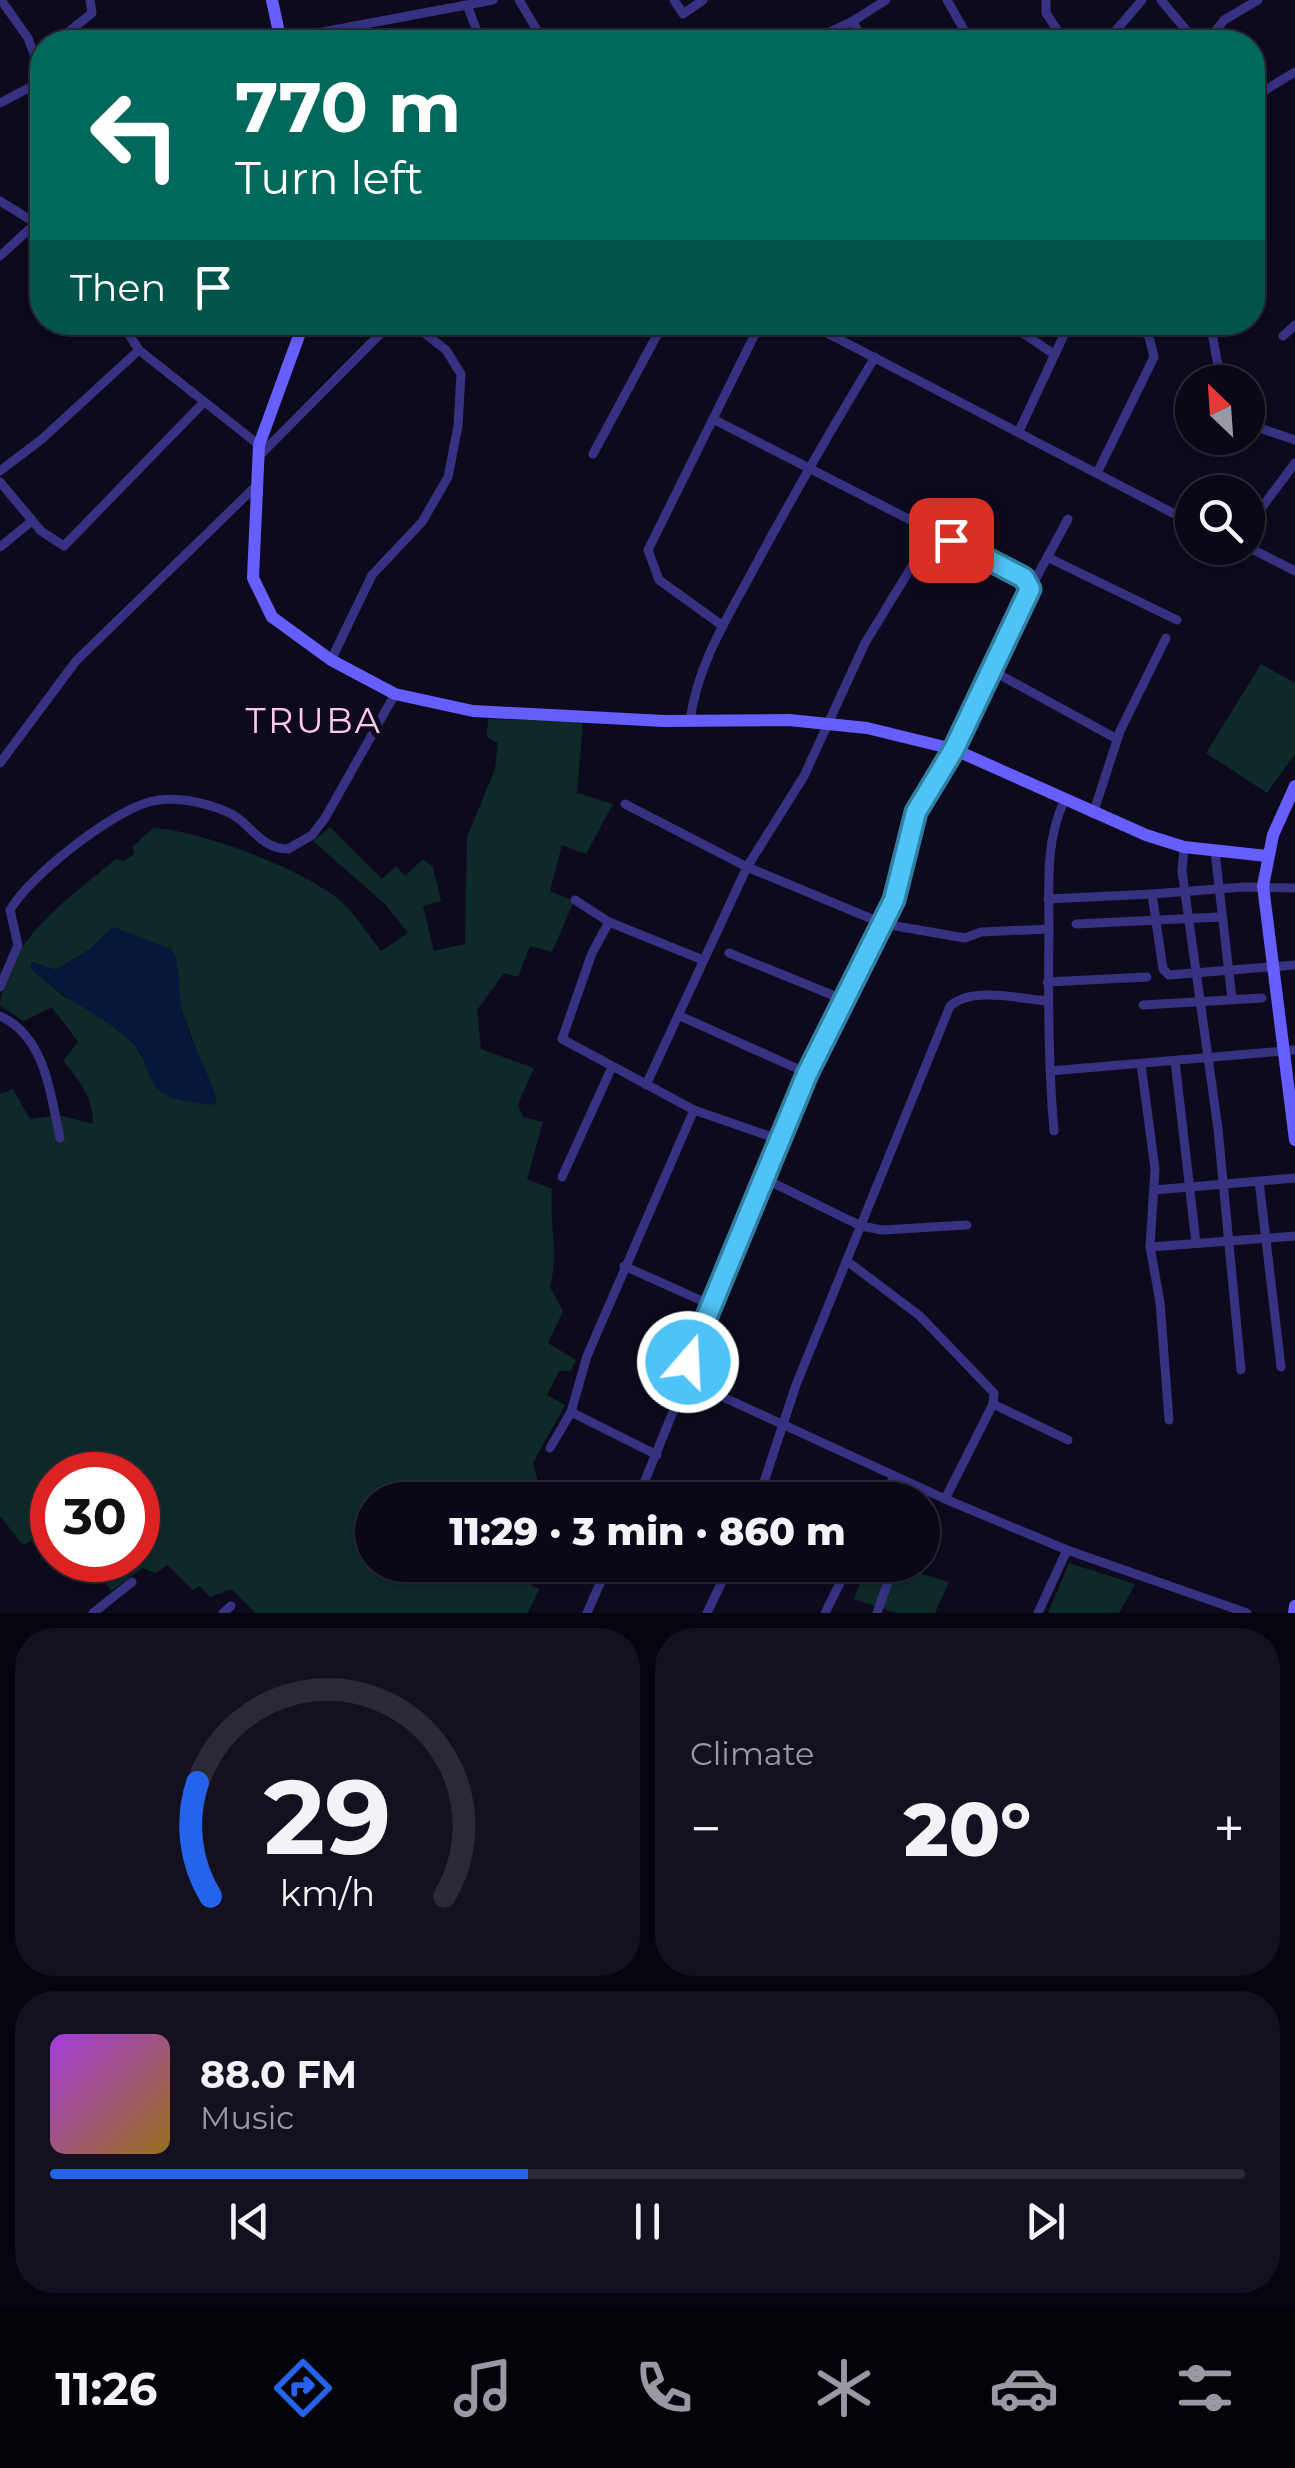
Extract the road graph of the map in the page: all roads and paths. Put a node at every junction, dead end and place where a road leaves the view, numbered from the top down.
1 (1, 0) edge
2 (90, 0) edge
3 (272, 0) edge
4 (493, 0) edge
5 (519, 0) edge
6 (674, 0) edge
7 (703, 0) edge
8 (886, 0) edge
9 (947, 0) edge
10 (1046, 0) edge
11 (1142, 0) edge
12 (1161, 0) edge
13 (1258, 0) edge
14 (466, 5) junction
15 (853, 21) junction
16 (70, 30) edge
17 (278, 30) edge
18 (337, 30) edge
19 (476, 30) edge
20 (537, 30) edge
21 (834, 30) edge
22 (857, 30) edge
23 (964, 30) edge
24 (1057, 30) edge
25 (1116, 30) edge
26 (1186, 30) edge
27 (1216, 30) edge
28 (30, 41) edge
29 (1295, 72) edge
30 (30, 85) edge
31 (1265, 90) edge
32 (0, 103) edge
33 (0, 200) edge
34 (30, 219) edge
35 (30, 233) edge
36 (0, 256) edge
37 (1295, 325) edge
38 (129, 335) edge
39 (299, 335) edge
40 (378, 335) edge
41 (427, 335) edge
42 (657, 335) edge
43 (754, 335) edge
44 (832, 335) edge
45 (1026, 335) edge
46 (1064, 335) edge
47 (1148, 335) edge
48 (1212, 335) edge
49 (1283, 336) dead end
50 (139, 350) junction
51 (1054, 355) junction
52 (875, 357) junction
53 (1218, 365) edge
54 (204, 402) junction
55 (712, 419) junction
56 (1265, 430) edge
57 (1019, 431) junction
58 (1295, 440) edge
59 (258, 451) junction
60 (593, 454) dead end
61 (1295, 463) edge
62 (806, 470) junction
63 (0, 471) edge
64 (1096, 473) junction
65 (0, 482) edge
66 (255, 488) junction
67 (1265, 503) edge
68 (1175, 513) edge
69 (1068, 519) dead end
70 (32, 521) junction
71 (934, 530) junction
72 (0, 547) edge
73 (1265, 556) edge
74 (1049, 558) junction
75 (1295, 571) edge
76 (1030, 589) junction
77 (1177, 620) dead end
78 (723, 626) junction
79 (1166, 638) dead end
80 (330, 660) junction
81 (991, 670) junction
82 (395, 694) junction
83 (690, 721) junction
84 (828, 723) junction
85 (1117, 739) junction
86 (954, 749) junction
87 (0, 763) edge
88 (1295, 786) edge
89 (1064, 801) junction
90 (626, 804) dead end
91 (1093, 814) junction
92 (1184, 846) junction
93 (1215, 852) junction
94 (1267, 856) junction
95 (747, 867) junction
96 (1263, 886) junction
97 (1295, 888) edge
98 (1216, 889) junction
99 (1184, 891) junction
100 (1152, 894) junction
101 (1048, 899) junction
102 (576, 900) dead end
103 (1220, 917) junction
104 (1188, 919) junction
105 (1156, 921) junction
106 (609, 922) junction
107 (884, 924) junction
108 (1076, 924) dead end
109 (1049, 928) junction
110 (729, 953) dead end
111 (703, 960) junction
112 (1295, 965) edge
113 (1271, 967) junction
114 (1227, 971) junction
115 (1197, 973) junction
116 (1148, 977) dead end
117 (1047, 982) junction
118 (0, 987) edge
119 (1262, 998) dead end
120 (842, 999) junction
121 (1232, 1000) junction
122 (1048, 1001) junction
123 (1200, 1001) junction
124 (1143, 1005) dead end
125 (0, 1016) edge
126 (680, 1016) junction
127 (1290, 1050) edge
128 (1206, 1058) junction
129 (1175, 1060) junction
130 (1141, 1064) junction
131 (612, 1067) junction
132 (1050, 1071) junction
133 (807, 1074) junction
134 (646, 1085) junction
135 (694, 1110) junction
136 (1054, 1131) dead end
137 (60, 1138) dead end
138 (782, 1140) junction
139 (1295, 1140) edge
140 (562, 1177) dead end
141 (1295, 1178) edge
142 (765, 1179) junction
143 (1259, 1181) junction
144 (1224, 1184) junction
145 (1190, 1186) junction
146 (1154, 1190) junction
147 (967, 1225) dead end
148 (861, 1226) junction
149 (1295, 1236) edge
150 (1264, 1238) junction
151 (1229, 1241) junction
152 (1196, 1244) junction
153 (1150, 1247) junction
154 (847, 1261) junction
155 (624, 1266) junction
156 (709, 1304) junction
157 (1281, 1367) dead end
158 (1241, 1370) dead end
159 (686, 1380) junction
160 (993, 1404) junction
161 (571, 1412) junction
162 (1169, 1420) dead end
163 (785, 1428) junction
164 (1068, 1440) dead end
165 (550, 1448) dead end
166 (658, 1455) junction
167 (894, 1476) junction
168 (645, 1482) edge
169 (765, 1482) edge
170 (891, 1482) edge
171 (907, 1482) edge
172 (940, 1498) edge
173 (945, 1500) junction
174 (1067, 1550) junction
175 (132, 1582) dead end
176 (600, 1582) edge
177 (722, 1582) edge
178 (840, 1582) edge
179 (888, 1582) edge
180 (588, 1610) edge
181 (93, 1613) edge
182 (603, 1613) edge
183 (706, 1613) edge
184 (825, 1613) edge
185 (877, 1613) edge
186 (1038, 1613) edge
187 (1246, 1613) edge

1 - 28 street
2 - 16 street
3 - 17 street
4 - 14 street
5 - 20 street
6 - 7 street
8 - 15 street
9 - 23 street
10 - 24 street
11 - 25 street
12 - 26 street
13 - 27 street
14 - 18 street
14 - 19 street
15 - 21 street
15 - 22 street
29 - 31 street
30 - 32 street
33 - 34 street
35 - 36 street
37 - 49 street
38 - 50 street
39 - 59 street
40 - 59 street
41 - 80 street
42 - 60 street
43 - 55 street
44 - 52 street
45 - 51 street
46 - 51 street
47 - 64 street
48 - 53 street
50 - 54 street
50 - 63 street
51 - 57 street
52 - 57 street
52 - 62 street
54 - 59 street
54 - 70 street
55 - 62 street
55 - 78 street
56 - 58 street
57 - 64 street
59 - 66 street
61 - 67 street
62 - 71 street
62 - 78 street
64 - 68 street
65 - 70 street
66 - 80 street
66 - 87 street
69 - 74 street
70 - 72 street
71 - 76 street
71 - 84 street
73 - 75 street
74 - 76 street
74 - 77 street
76 - 81 street
78 - 83 street
79 - 85 street
80 - 82 street
81 - 85 street
81 - 86 street
82 - 83 street
82 - 118 street
83 - 84 street
84 - 86 street
84 - 95 street
85 - 91 street
86 - 89 street
86 - 107 street
88 - 94 street
89 - 91 street
89 - 101 street
90 - 95 street
91 - 92 street
92 - 93 street
92 - 99 street
93 - 94 street
93 - 98 street
94 - 96 street
95 - 107 street
95 - 111 street
96 - 97 street
96 - 98 street
96 - 113 street
98 - 99 street
98 - 103 street
99 - 100 street
99 - 104 street
100 - 101 street
100 - 105 street
101 - 109 street
102 - 106 street
103 - 104 street
103 - 114 street
104 - 105 street
104 - 115 street
105 - 108 street
105 - 115 street
106 - 111 street
106 - 131 street
107 - 109 street
107 - 120 street
109 - 117 street
110 - 120 street
111 - 126 street
112 - 113 street
113 - 114 street
113 - 127 street
114 - 115 street
114 - 121 street
115 - 123 street
116 - 117 street
117 - 122 street
119 - 121 street
120 - 133 street
121 - 123 street
122 - 132 street
122 - 148 street
123 - 124 street
123 - 128 street
125 - 137 street
126 - 133 street
126 - 134 street
127 - 128 street
127 - 139 street
128 - 129 street
128 - 144 street
129 - 130 street
129 - 145 street
130 - 132 street
130 - 146 street
131 - 134 street
131 - 140 street
132 - 136 street
133 - 138 street
134 - 135 street
135 - 138 street
135 - 155 street
138 - 142 street
141 - 143 street
142 - 148 street
142 - 156 street
143 - 144 street
143 - 150 street
144 - 145 street
144 - 151 street
145 - 146 street
145 - 152 street
146 - 153 street
147 - 148 street
148 - 154 street
149 - 150 street
150 - 151 street
150 - 157 street
151 - 152 street
151 - 158 street
152 - 153 street
153 - 162 street
154 - 160 street
154 - 163 street
155 - 156 street
155 - 161 street
156 - 159 street
159 - 163 street
159 - 166 street
160 - 164 street
160 - 173 street
161 - 165 street
161 - 166 street
163 - 167 street
163 - 169 street
166 - 168 street
167 - 170 street
167 - 171 street
172 - 173 street
173 - 174 street
174 - 186 street
174 - 187 street
175 - 181 street
176 - 180 street
177 - 183 street
178 - 184 street
179 - 185 street
180 - 182 street

